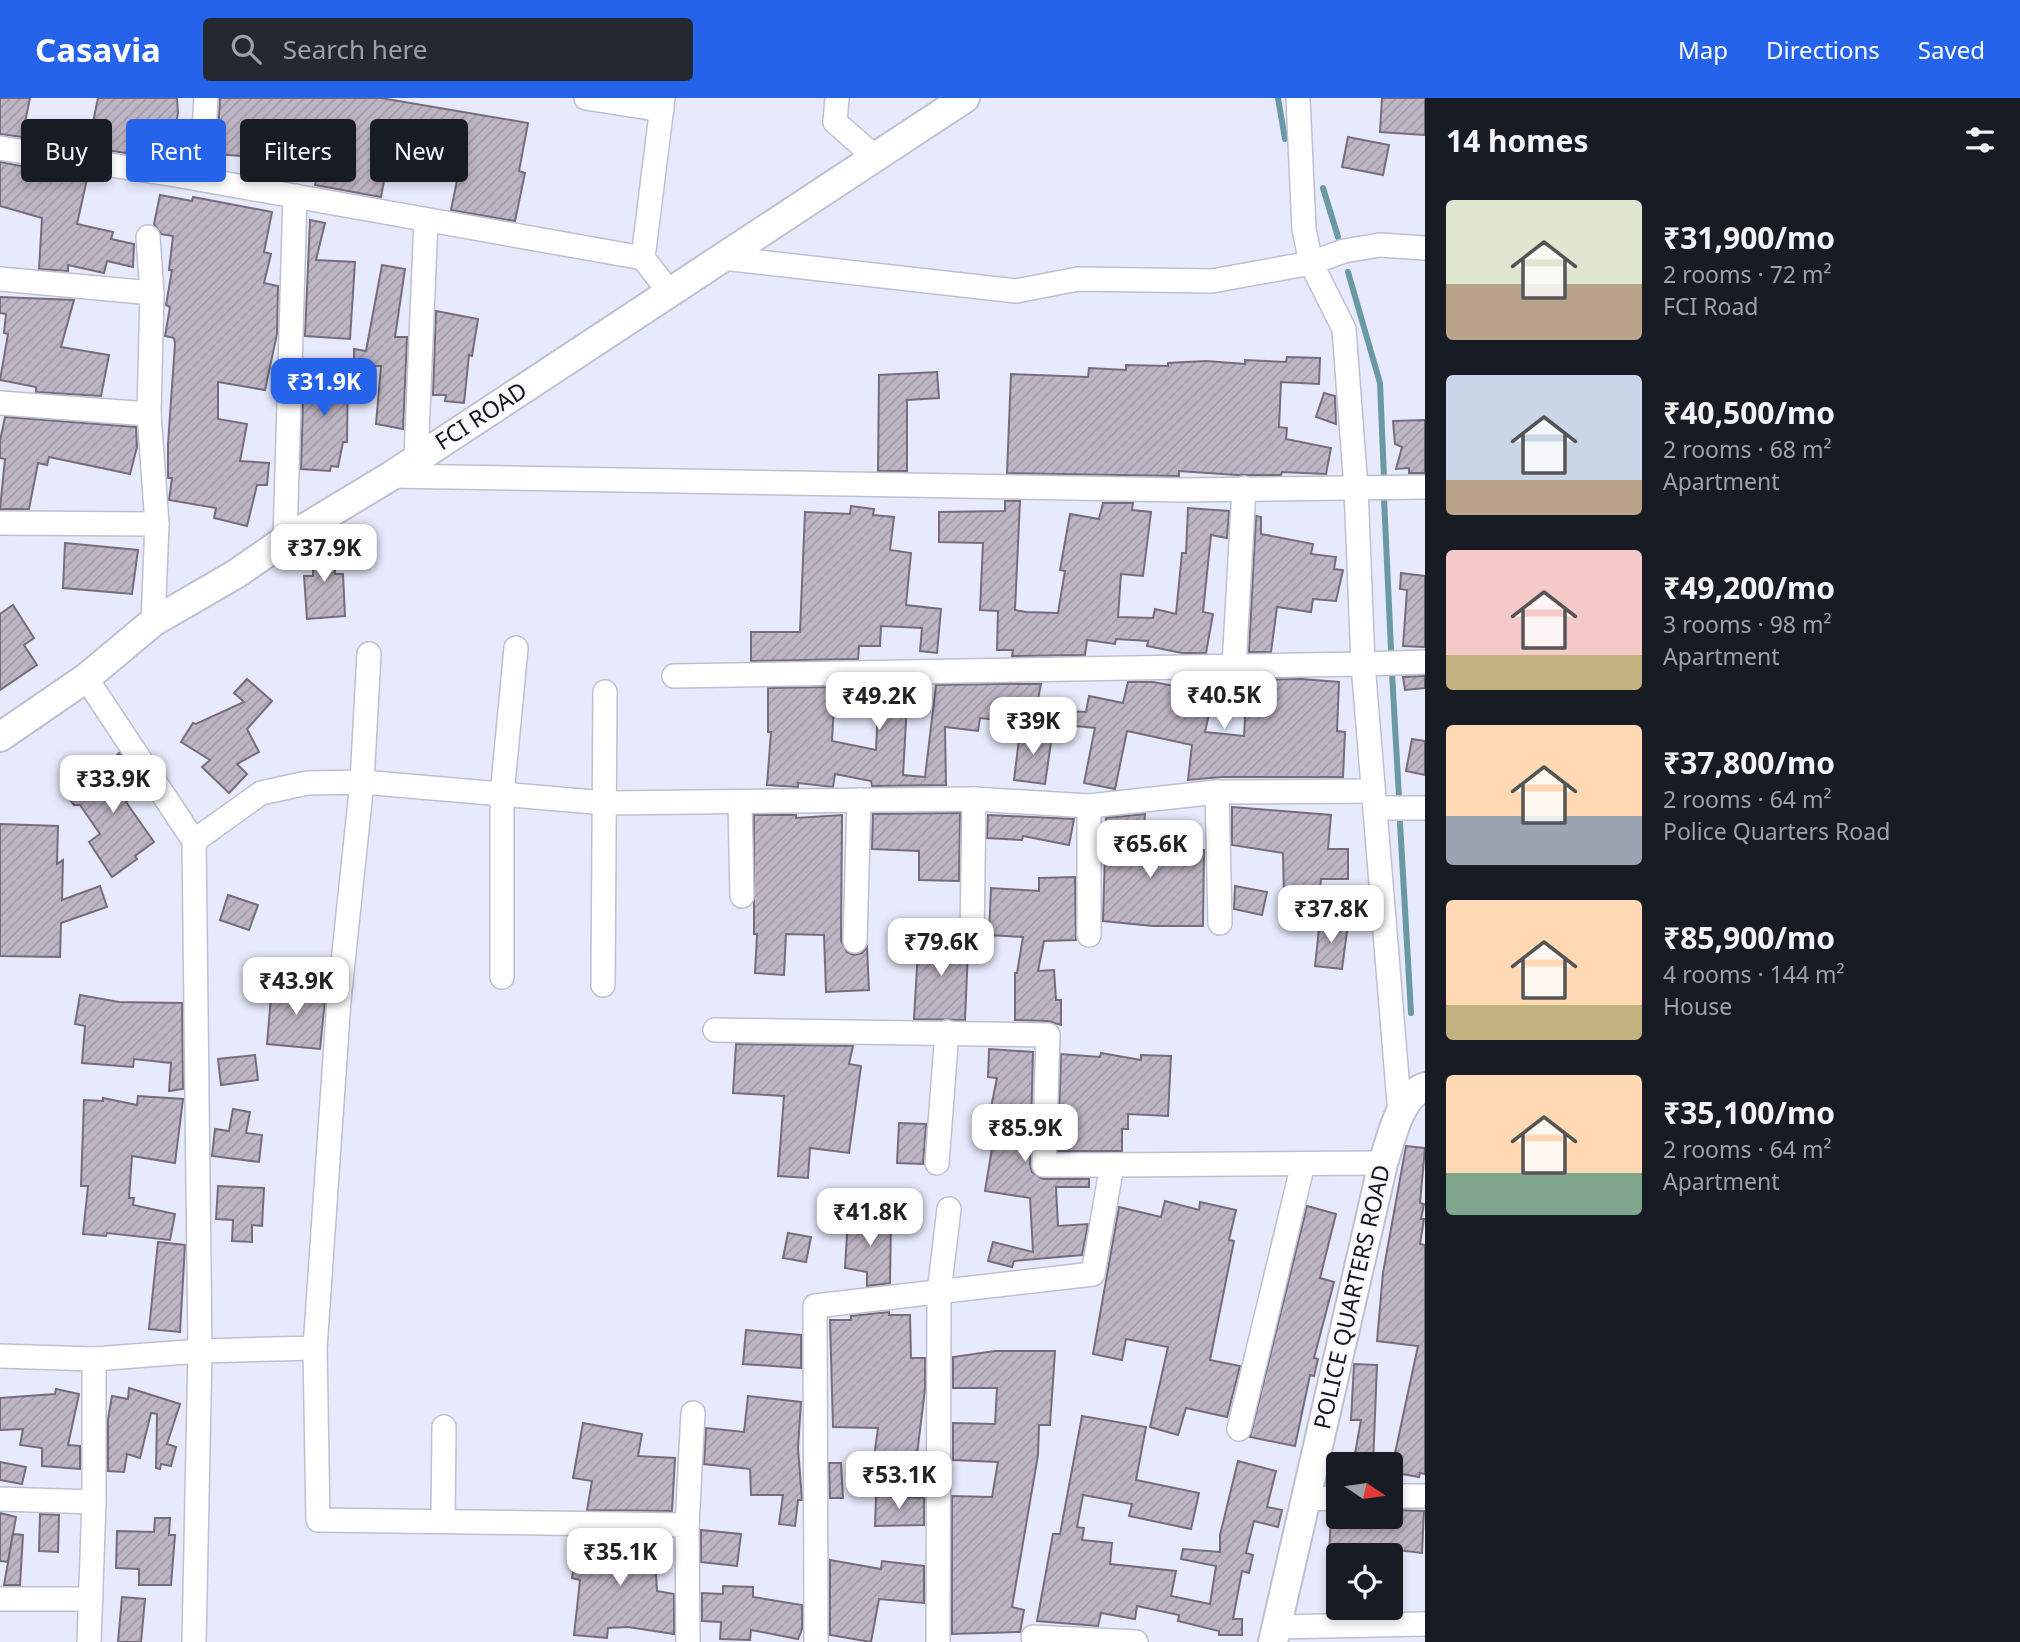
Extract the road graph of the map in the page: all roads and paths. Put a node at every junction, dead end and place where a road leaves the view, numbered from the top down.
1 (206, 98) edge
2 (586, 98) edge
3 (837, 98) edge
4 (965, 98) edge
5 (1298, 98) edge
6 (663, 104) edge
7 (205, 119) edge
8 (0, 149) edge
9 (875, 158) junction
10 (126, 168) edge
11 (213, 182) edge
12 (295, 196) junction
13 (426, 220) junction
14 (148, 237) dead end
15 (1425, 248) edge
16 (643, 258) junction
17 (723, 258) junction
18 (1311, 262) junction
19 (0, 279) edge
20 (152, 293) junction
21 (670, 293) junction
22 (0, 403) edge
23 (149, 414) junction
24 (416, 458) junction
25 (391, 476) junction
26 (1425, 487) edge
27 (1244, 488) junction
28 (1356, 488) junction
29 (0, 523) edge
30 (157, 524) junction
31 (285, 540) junction
32 (153, 622) junction
33 (516, 648) dead end
34 (369, 654) dead end
35 (1425, 662) edge
36 (1363, 664) junction
37 (1234, 667) junction
38 (674, 676) dead end
39 (86, 678) junction
40 (605, 692) dead end
41 (0, 737) edge
42 (362, 782) junction
43 (1217, 792) junction
44 (502, 795) junction
45 (974, 799) junction
46 (1374, 799) junction
47 (859, 800) junction
48 (740, 802) junction
49 (605, 803) junction
50 (1089, 806) junction
51 (1425, 808) edge
52 (194, 841) junction
53 (742, 896) dead end
54 (1220, 923) dead end
55 (1088, 935) dead end
56 (972, 938) dead end
57 (855, 942) dead end
58 (502, 977) dead end
59 (603, 985) dead end
60 (715, 1030) dead end
61 (947, 1032) junction
62 (1425, 1087) edge
63 (1400, 1115) junction
64 (937, 1163) dead end
65 (1383, 1163) junction
66 (1303, 1164) junction
67 (1112, 1165) junction
68 (949, 1209) dead end
69 (939, 1292) junction
70 (315, 1348) junction
71 (200, 1351) junction
72 (0, 1356) edge
73 (94, 1359) junction
74 (693, 1413) dead end
75 (444, 1427) dead end
76 (1239, 1429) dead end
77 (1404, 1496) edge
78 (1425, 1496) edge
79 (1326, 1498) edge
80 (0, 1499) edge
81 (1304, 1499) junction
82 (94, 1503) junction
83 (443, 1521) junction
84 (687, 1525) junction
85 (0, 1599) edge
86 (91, 1599) junction
87 (1425, 1624) edge
88 (1275, 1634) edge
89 (1033, 1637) dead end
90 (89, 1642) edge
91 (194, 1642) edge
92 (688, 1642) edge
93 (816, 1642) edge
94 (938, 1642) edge
95 (1136, 1642) edge

1 - 7 street
2 - 6 street
3 - 9 street
4 - 9 street, FCI ROAD
5 - 18 street
6 - 16 street
8 - 10 street
9 - 17 street, FCI ROAD
11 - 12 street
12 - 13 street
12 - 31 street
13 - 16 street
13 - 24 street
14 - 20 street
15 - 18 street
16 - 21 street
17 - 18 street
17 - 21 street, FCI ROAD
18 - 28 street
19 - 20 street
20 - 23 street
21 - 24 street, FCI ROAD
22 - 23 street
23 - 30 street
24 - 25 street, FCI ROAD
25 - 27 street
25 - 31 street, FCI ROAD
26 - 28 street
27 - 28 street
27 - 37 street
28 - 36 street
29 - 30 street
30 - 32 street
31 - 32 street, FCI ROAD
32 - 39 street, FCI ROAD
33 - 44 street
34 - 42 street
35 - 36 street
36 - 37 street
36 - 46 street
37 - 38 street
39 - 41 street, FCI ROAD
39 - 52 street
40 - 49 street
42 - 44 street
42 - 52 street
42 - 70 street
43 - 46 street
43 - 50 street
43 - 54 street
44 - 49 street
44 - 58 street
45 - 47 street
45 - 50 street
45 - 56 street
46 - 51 street
46 - 63 street
47 - 48 street
47 - 57 street
48 - 49 street
48 - 53 street
49 - 59 street
50 - 55 street
52 - 71 street
60 - 61 street
61 - 64 street
61 - 67 street
62 - 63 street, POLICE QUARTERS ROAD
63 - 65 street, POLICE QUARTERS ROAD
65 - 66 street
65 - 81 street, POLICE QUARTERS ROAD
66 - 67 street
66 - 76 street
67 - 69 street
68 - 69 street
69 - 93 street
69 - 94 street
70 - 71 street
70 - 83 street
71 - 73 street
71 - 91 street
72 - 73 street
73 - 82 street
74 - 84 street
75 - 83 street
77 - 78 street
79 - 81 street
80 - 82 street
81 - 88 street, POLICE QUARTERS ROAD
82 - 86 street
83 - 84 street
84 - 92 street
85 - 86 street
86 - 90 street
87 - 88 street
89 - 95 street

